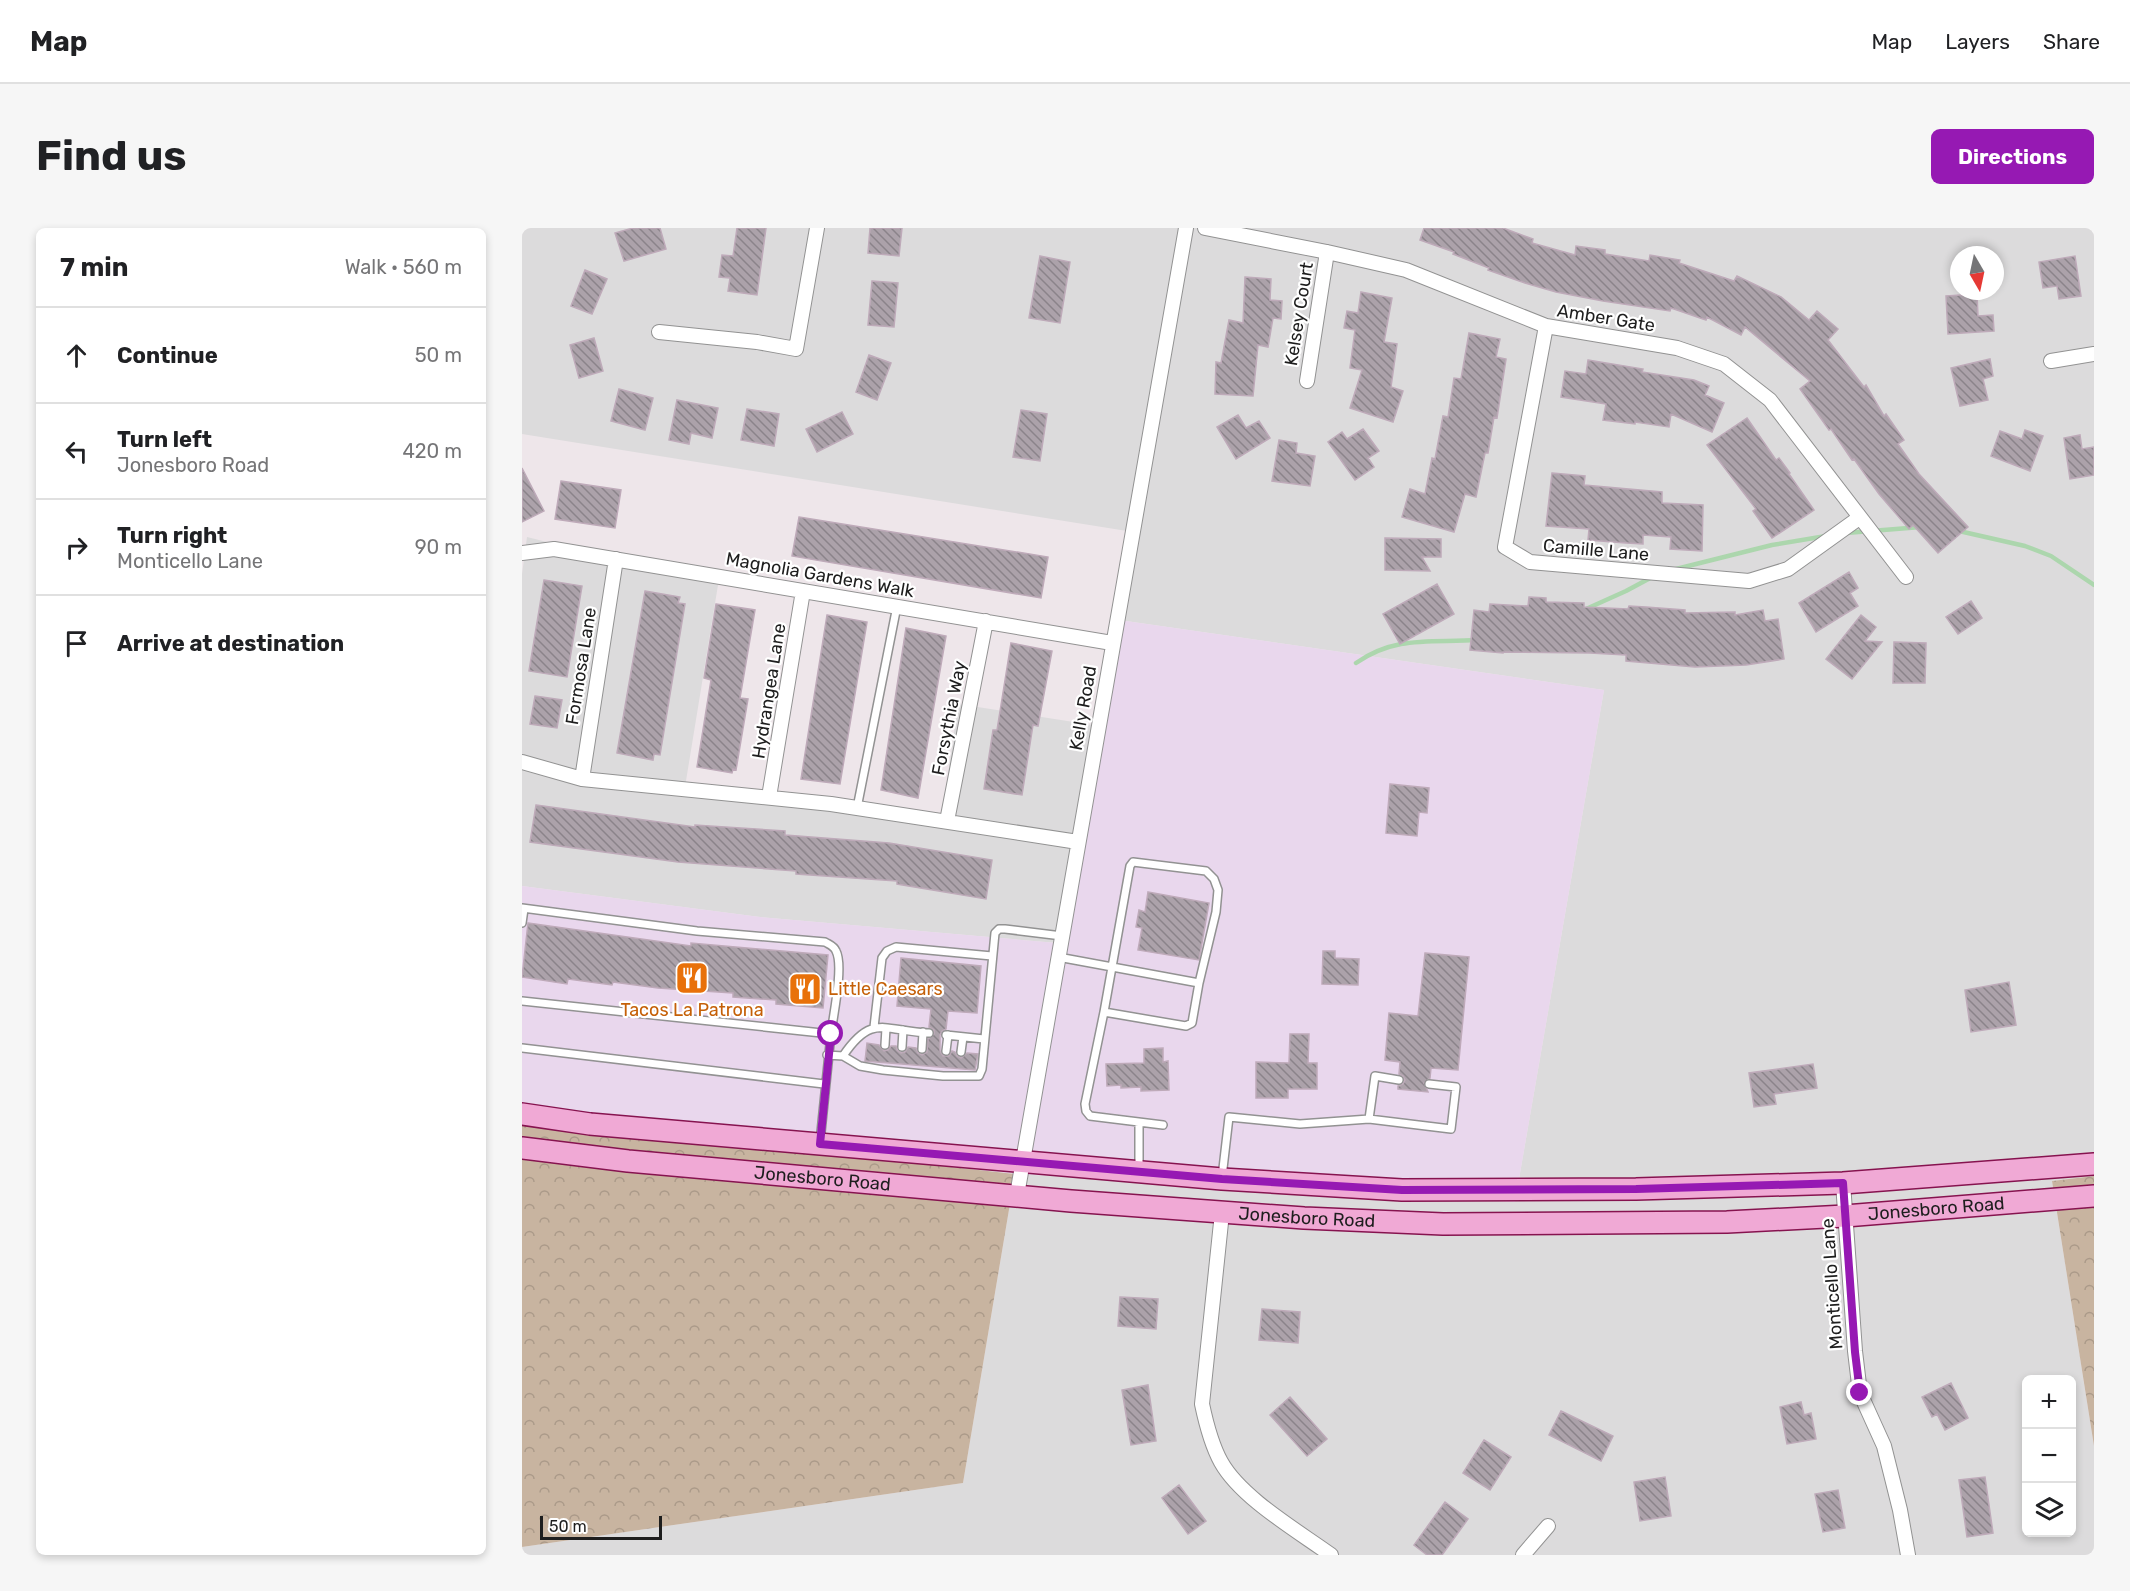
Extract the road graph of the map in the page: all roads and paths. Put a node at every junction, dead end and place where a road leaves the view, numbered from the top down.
1 (817, 228) edge
2 (1186, 228) edge
3 (1209, 229) edge
4 (1327, 252) junction
5 (1546, 326) junction
6 (659, 332) dead end
7 (2094, 354) edge
8 (2051, 361) dead end
9 (1307, 381) dead end
10 (1859, 518) junction
11 (522, 553) edge
12 (616, 560) junction
13 (1906, 577) dead end
14 (803, 591) junction
15 (897, 606) junction
16 (986, 621) junction
17 (1112, 643) junction
18 (522, 762) edge
19 (582, 779) junction
20 (769, 797) junction
21 (857, 808) junction
22 (947, 821) junction
23 (1078, 842) junction
24 (523, 909) edge
25 (522, 923) edge
26 (1062, 936) junction
27 (992, 956) junction
28 (1058, 957) junction
29 (1113, 966) junction
30 (1199, 983) junction
31 (522, 1001) edge
32 (1104, 1012) junction
33 (874, 1027) junction
34 (886, 1028) junction
35 (903, 1030) junction
36 (831, 1034) junction
37 (963, 1037) junction
38 (984, 1039) junction
39 (885, 1045) dead end
40 (902, 1047) dead end
41 (522, 1048) edge
42 (922, 1049) dead end
43 (946, 1051) dead end
44 (961, 1052) dead end
45 (827, 1055) junction
46 (843, 1056) junction
47 (1399, 1080) dead end
48 (824, 1084) junction
49 (1429, 1084) dead end
50 (522, 1113) edge
51 (1369, 1119) junction
52 (1139, 1122) junction
53 (1163, 1125) dead end
54 (820, 1144) junction
55 (522, 1148) edge
56 (1023, 1162) junction
57 (2094, 1164) edge
58 (1138, 1172) junction
59 (1222, 1179) junction
60 (1843, 1183) junction
61 (1017, 1195) junction
62 (2094, 1196) edge
63 (1222, 1213) junction
64 (1845, 1216) junction
65 (1548, 1526) dead end
66 (1331, 1555) edge
67 (1523, 1555) edge
68 (1908, 1555) edge

1 - 6 street
2 - 17 street, Kelly Road
3 - 4 street, Amber Gate
4 - 5 street, Amber Gate
4 - 9 street, Kelsey Court
5 - 10 street, Amber Gate
5 - 10 street, Camille Lane
7 - 8 street
10 - 13 street, Amber Gate
11 - 12 street, Magnolia Gardens Walk
12 - 14 street, Magnolia Gardens Walk
12 - 19 street, Formosa Lane
14 - 15 street, Magnolia Gardens Walk
14 - 20 street, Hydrangea Lane
15 - 16 street, Magnolia Gardens Walk
15 - 21 lane
16 - 17 street, Magnolia Gardens Walk
16 - 22 street, Forsythia Way
17 - 23 street, Kelly Road
18 - 19 street
19 - 20 street
20 - 21 street
21 - 22 street
22 - 23 street
23 - 26 street, Kelly Road
24 - 25 lane
24 - 36 lane
26 - 27 lane
26 - 28 street, Kelly Road
27 - 33 lane
27 - 38 lane
28 - 29 lane
28 - 56 street, Kelly Road
29 - 30 lane
29 - 30 lane
29 - 32 lane
30 - 32 lane
31 - 36 lane
32 - 52 lane
33 - 34 lane
33 - 46 lane
34 - 35 lane
34 - 39 lane
35 - 40 lane
35 - 42 lane
36 - 45 lane
37 - 38 lane
37 - 43 lane
37 - 44 lane
38 - 46 lane
41 - 48 lane
45 - 46 lane
45 - 48 lane
47 - 51 lane
48 - 54 lane
49 - 51 lane
50 - 54 main road, Jonesboro Road
51 - 59 lane
52 - 53 lane
52 - 58 lane
54 - 56 main road, Jonesboro Road
55 - 61 main road, Jonesboro Road
56 - 58 main road, Jonesboro Road
56 - 61 street, Kelly Road
57 - 60 main road, Jonesboro Road
58 - 59 main road, Jonesboro Road
59 - 60 main road, Jonesboro Road
60 - 64 street, Monticello Lane
61 - 63 main road, Jonesboro Road
62 - 64 main road, Jonesboro Road
63 - 64 main road, Jonesboro Road
63 - 66 street
64 - 68 street, Monticello Lane
65 - 67 street

